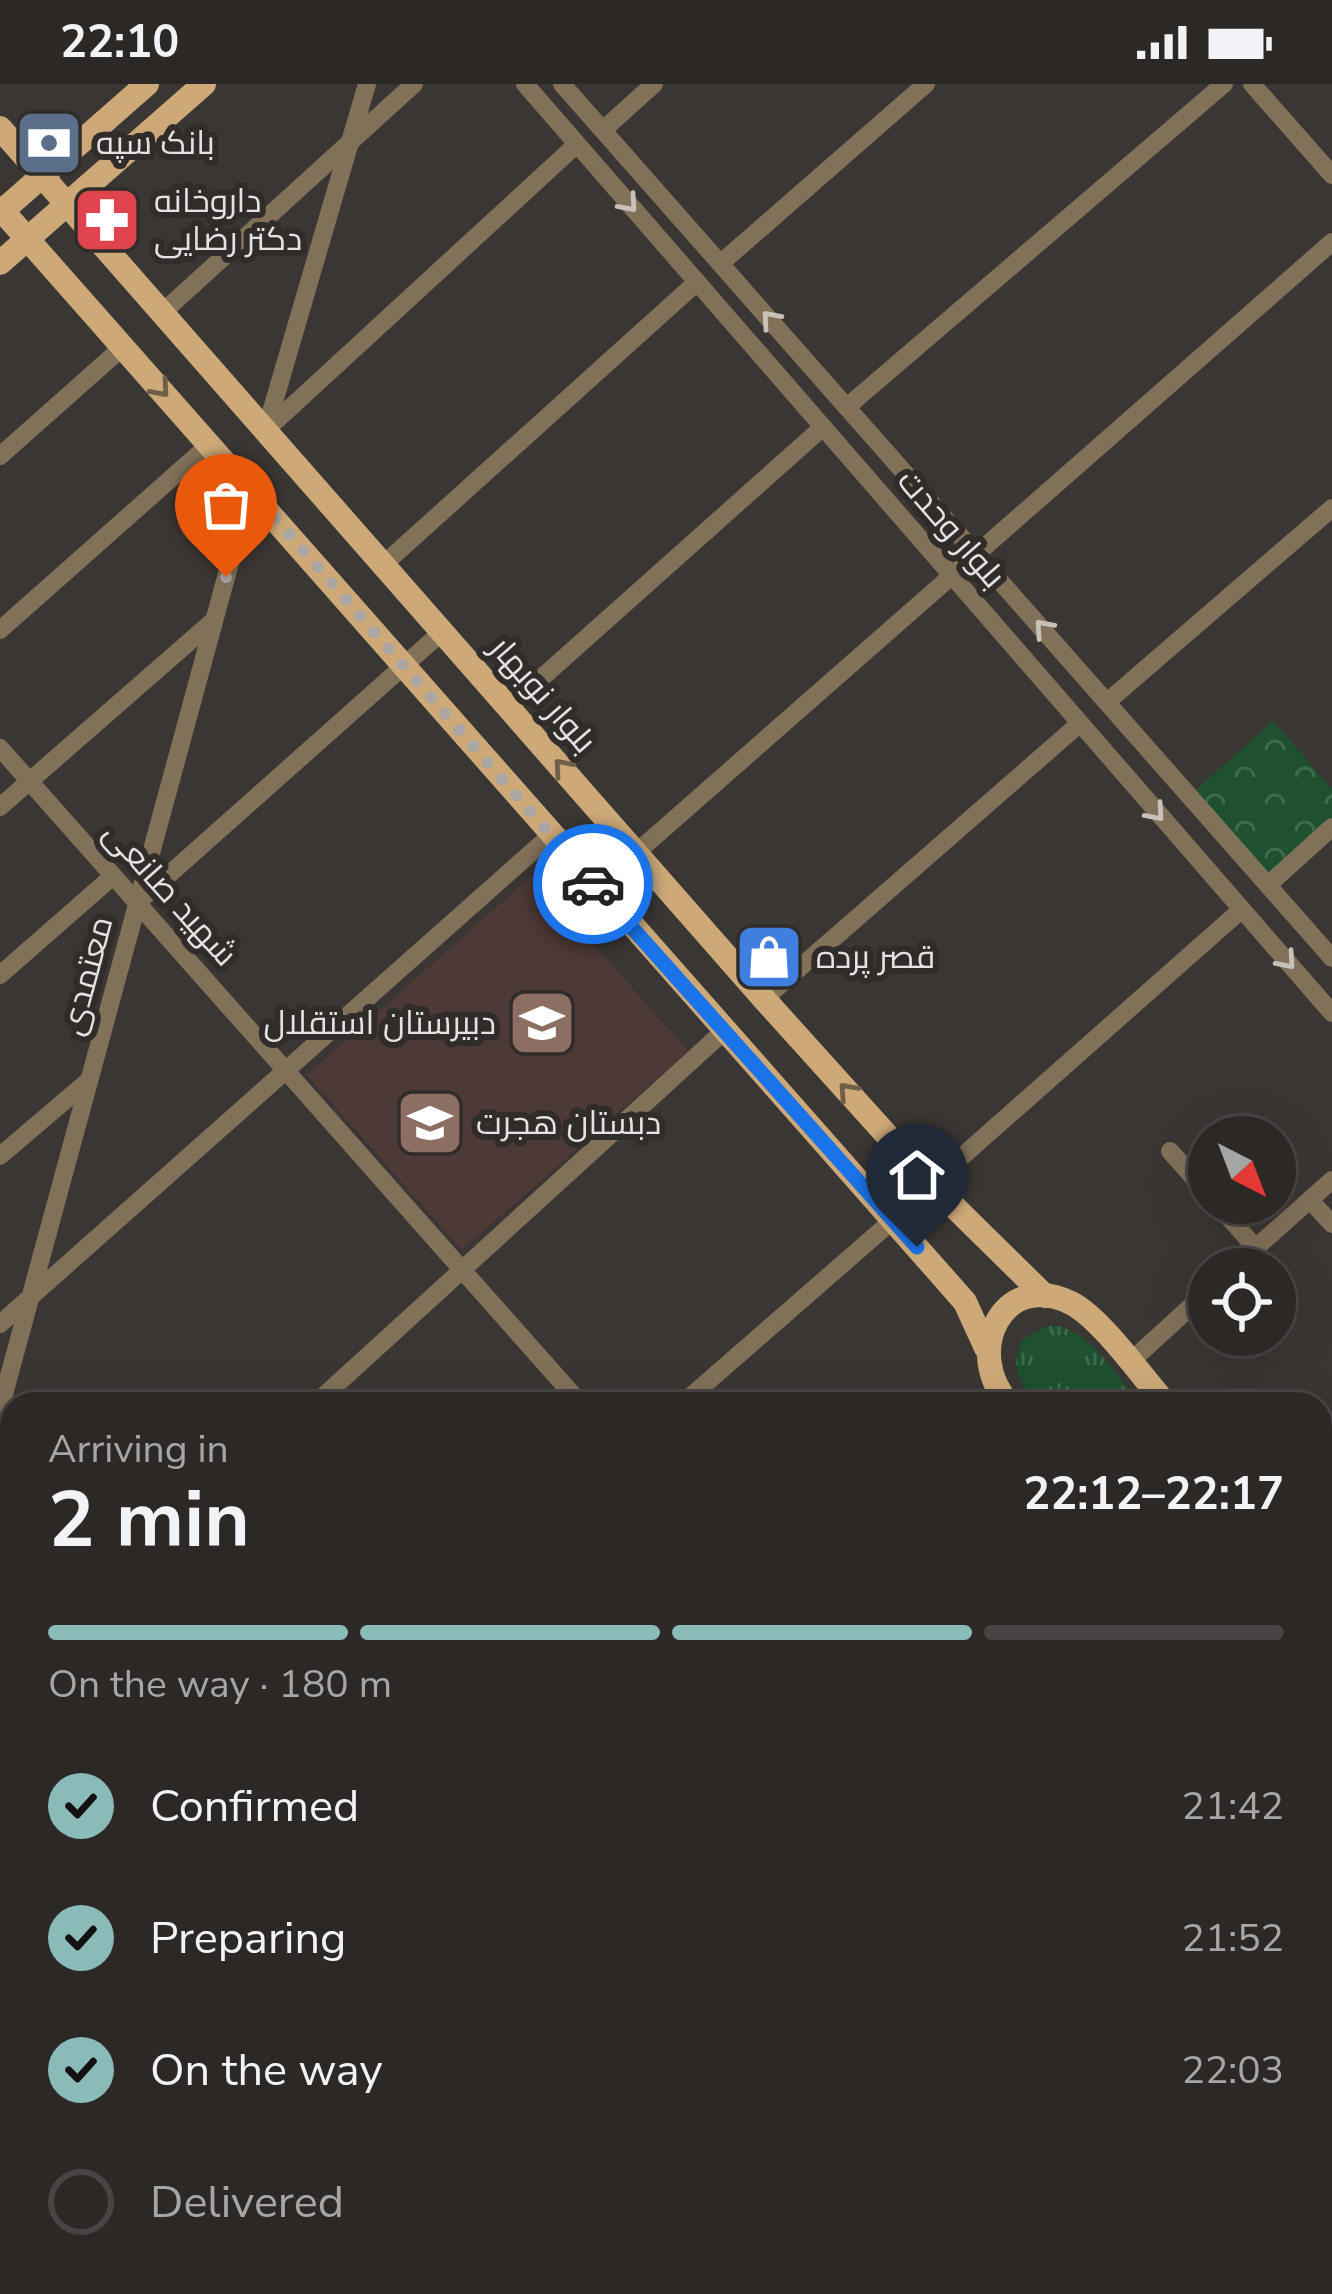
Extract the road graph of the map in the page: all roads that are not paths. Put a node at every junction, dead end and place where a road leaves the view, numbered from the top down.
1 (147, 84) edge
2 (203, 84) edge
3 (367, 84) edge
4 (414, 84) edge
5 (525, 84) edge
6 (562, 84) edge
7 (654, 84) edge
8 (926, 84) edge
9 (1224, 84) edge
10 (1252, 84) edge
11 (0, 128) edge
12 (603, 130) junction
13 (577, 144) junction
14 (349, 148) junction
15 (1332, 175) edge
16 (43, 176) junction
17 (68, 204) junction
18 (1, 211) edge
19 (28, 238) junction
20 (1332, 242) edge
21 (0, 263) edge
22 (721, 263) junction
23 (698, 282) junction
24 (163, 312) junction
25 (124, 346) junction
26 (848, 406) junction
27 (823, 427) junction
28 (266, 430) junction
29 (210, 444) junction
30 (0, 456) edge
31 (250, 489) junction
32 (1332, 508) edge
33 (978, 554) junction
34 (384, 564) junction
35 (952, 576) junction
36 (214, 620) junction
37 (0, 630) edge
38 (442, 631) junction
39 (400, 666) junction
40 (1107, 702) junction
41 (509, 706) junction
42 (1078, 725) junction
43 (0, 748) edge
44 (29, 782) junction
45 (0, 807) edge
46 (1332, 827) edge
47 (550, 836) junction
48 (637, 852) junction
49 (113, 876) junction
50 (1268, 885) junction
51 (137, 903) junction
52 (1241, 910) junction
53 (1332, 958) edge
54 (0, 975) edge
55 (764, 998) junction
56 (1332, 1013) edge
57 (723, 1032) junction
58 (286, 1071) junction
59 (89, 1080) junction
60 (1170, 1151) dead end
61 (0, 1156) edge
62 (1188, 1171) edge
63 (1332, 1180) edge
64 (931, 1184) junction
65 (1310, 1200) junction
66 (893, 1220) junction
67 (1235, 1224) edge
68 (1332, 1224) edge
69 (1255, 1247) joint
70 (462, 1270) junction
71 (1045, 1296) junction
72 (30, 1297) junction
73 (1188, 1309) edge
74 (0, 1324) edge
75 (986, 1348) junction
76 (1129, 1363) junction
77 (5, 1392) edge
78 (328, 1392) edge
79 (570, 1392) edge
80 (696, 1392) edge
81 (1000, 1392) edge
82 (1155, 1392) edge

1 - 16 main road
2 - 17 main road
3 - 14 street
4 - 14 street
5 - 13 street, بلوار وحدت
6 - 12 street, بلوار وحدت
7 - 12 street
8 - 22 street
9 - 26 street
10 - 15 street
11 - 16 main road, بلوار نوبهار
12 - 22 street, بلوار وحدت
13 -> 23 street, بلوار وحدت
13 - 28 street
14 - 24 street
14 - 28 street
16 - 17 main road, بلوار نوبهار
16 - 18 main road
17 - 19 main road
17 - 24 main road, بلوار نوبهار
18 - 19 main road
19 - 21 main road
19 - 25 main road
20 - 33 street
26 -> 22 street, بلوار وحدت
23 - 27 street, بلوار وحدت
23 - 34 street
24 - 28 main road, بلوار نوبهار
25 -> 29 main road
25 - 30 street
26 - 33 street, بلوار وحدت
27 - 35 street, بلوار وحدت
27 - 41 street
28 - 34 main road, بلوار نوبهار
29 - 31 main road
29 - 37 street
31 - 36 street, معتمدی
31 - 39 main road
32 - 40 street
33 - 35 street
40 -> 33 street, بلوار وحدت
34 - 38 main road, بلوار نوبهار
35 - 42 street, بلوار وحدت
35 - 48 street
36 - 44 street
36 - 51 street, معتمدی
38 - 39 street
38 - 41 main road, بلوار نوبهار
39 - 47 main road
39 - 51 street
40 - 50 street, بلوار وحدت
48 -> 41 main road, بلوار نوبهار
42 -> 52 street, بلوار وحدت
42 - 55 street
43 - 44 street, شهید صانعی
44 - 45 street
44 - 49 street, شهید صانعی
46 - 50 street
47 - 57 main road
47 - 58 street
48 - 55 main road, بلوار نوبهار
49 - 51 street, شهید صانعی
49 - 54 street
50 - 53 street, بلوار وحدت
51 - 58 street, شهید صانعی
51 - 59 street, معتمدی
52 -> 56 street, بلوار وحدت
52 - 64 street
64 -> 55 main road, بلوار نوبهار
57 - 66 main road
57 - 70 street
58 - 70 street, شهید صانعی
58 - 72 street
59 - 61 street
59 - 72 street, معتمدی
60 - 62 street
63 - 65 street
64 - 71 main road, بلوار نوبهار
65 - 68 street
65 - 69 street
66 - 75 main road
66 - 80 street
67 - 69 street
70 - 78 street
70 - 79 street, شهید صانعی
71 - 75 main road
71 - 76 main road, بلوار نوبهار
72 - 74 street
72 - 77 street, معتمدی
73 - 76 street
75 - 81 main road
76 - 82 main road, بلوار نوبهار

